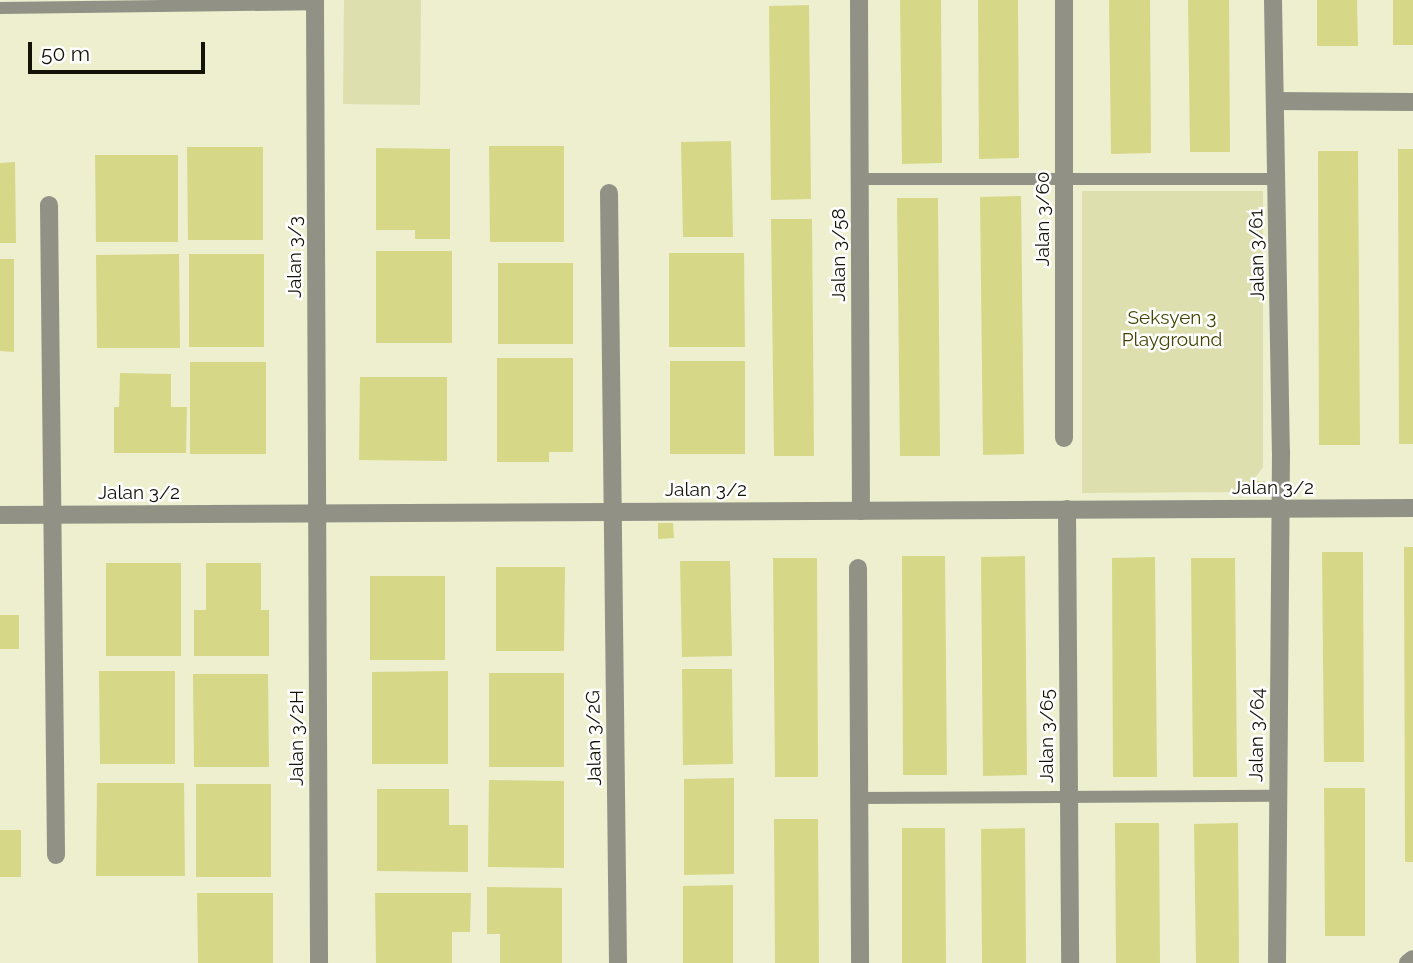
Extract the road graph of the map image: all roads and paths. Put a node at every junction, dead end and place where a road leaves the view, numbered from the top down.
1 (859, 0) edge
2 (1064, 0) edge
3 (1273, 0) edge
4 (315, 2) edge
5 (0, 8) edge
6 (1275, 101) junction
7 (1413, 102) edge
8 (859, 179) junction
9 (1064, 179) junction
10 (1276, 179) junction
11 (609, 193) dead end
12 (49, 205) dead end
13 (1064, 438) dead end
14 (1413, 508) edge
15 (1067, 509) junction
16 (1281, 509) junction
17 (861, 510) junction
18 (612, 512) junction
19 (317, 513) junction
20 (0, 515) edge
21 (52, 515) junction
22 (858, 568) dead end
23 (1278, 796) junction
24 (1069, 797) junction
25 (858, 798) junction
26 (56, 855) dead end
27 (1413, 959) edge
28 (319, 963) edge
29 (618, 963) edge
30 (860, 963) edge
31 (1070, 963) edge
32 (1277, 963) edge
33 (1408, 963) edge

1 - 8 street, Jalan 3/58
2 - 9 street, Jalan 3/60
3 - 6 street, Jalan 3/61
4 - 5 lane
4 - 19 street, Jalan 3/3
6 - 7 street
6 - 10 street, Jalan 3/61
8 - 9 lane
8 - 17 street, Jalan 3/58
9 - 10 lane
9 - 13 street, Jalan 3/60
10 - 16 street, Jalan 3/61
11 - 18 street, Jalan 3/2G
12 - 21 street
14 - 16 street, Jalan 3/2
15 - 16 street, Jalan 3/2
15 - 17 street, Jalan 3/2
15 - 24 street, Jalan 3/65
16 - 23 street, Jalan 3/64
17 - 18 street, Jalan 3/2
18 - 19 street, Jalan 3/2
18 - 29 street, Jalan 3/2G
19 - 21 street, Jalan 3/2
19 - 28 street, Jalan 3/2H
20 - 21 street, Jalan 3/2
21 - 26 street
22 - 25 street
23 - 24 lane
23 - 32 street, Jalan 3/64
24 - 25 lane
24 - 31 street, Jalan 3/65
25 - 30 street
27 - 33 street

